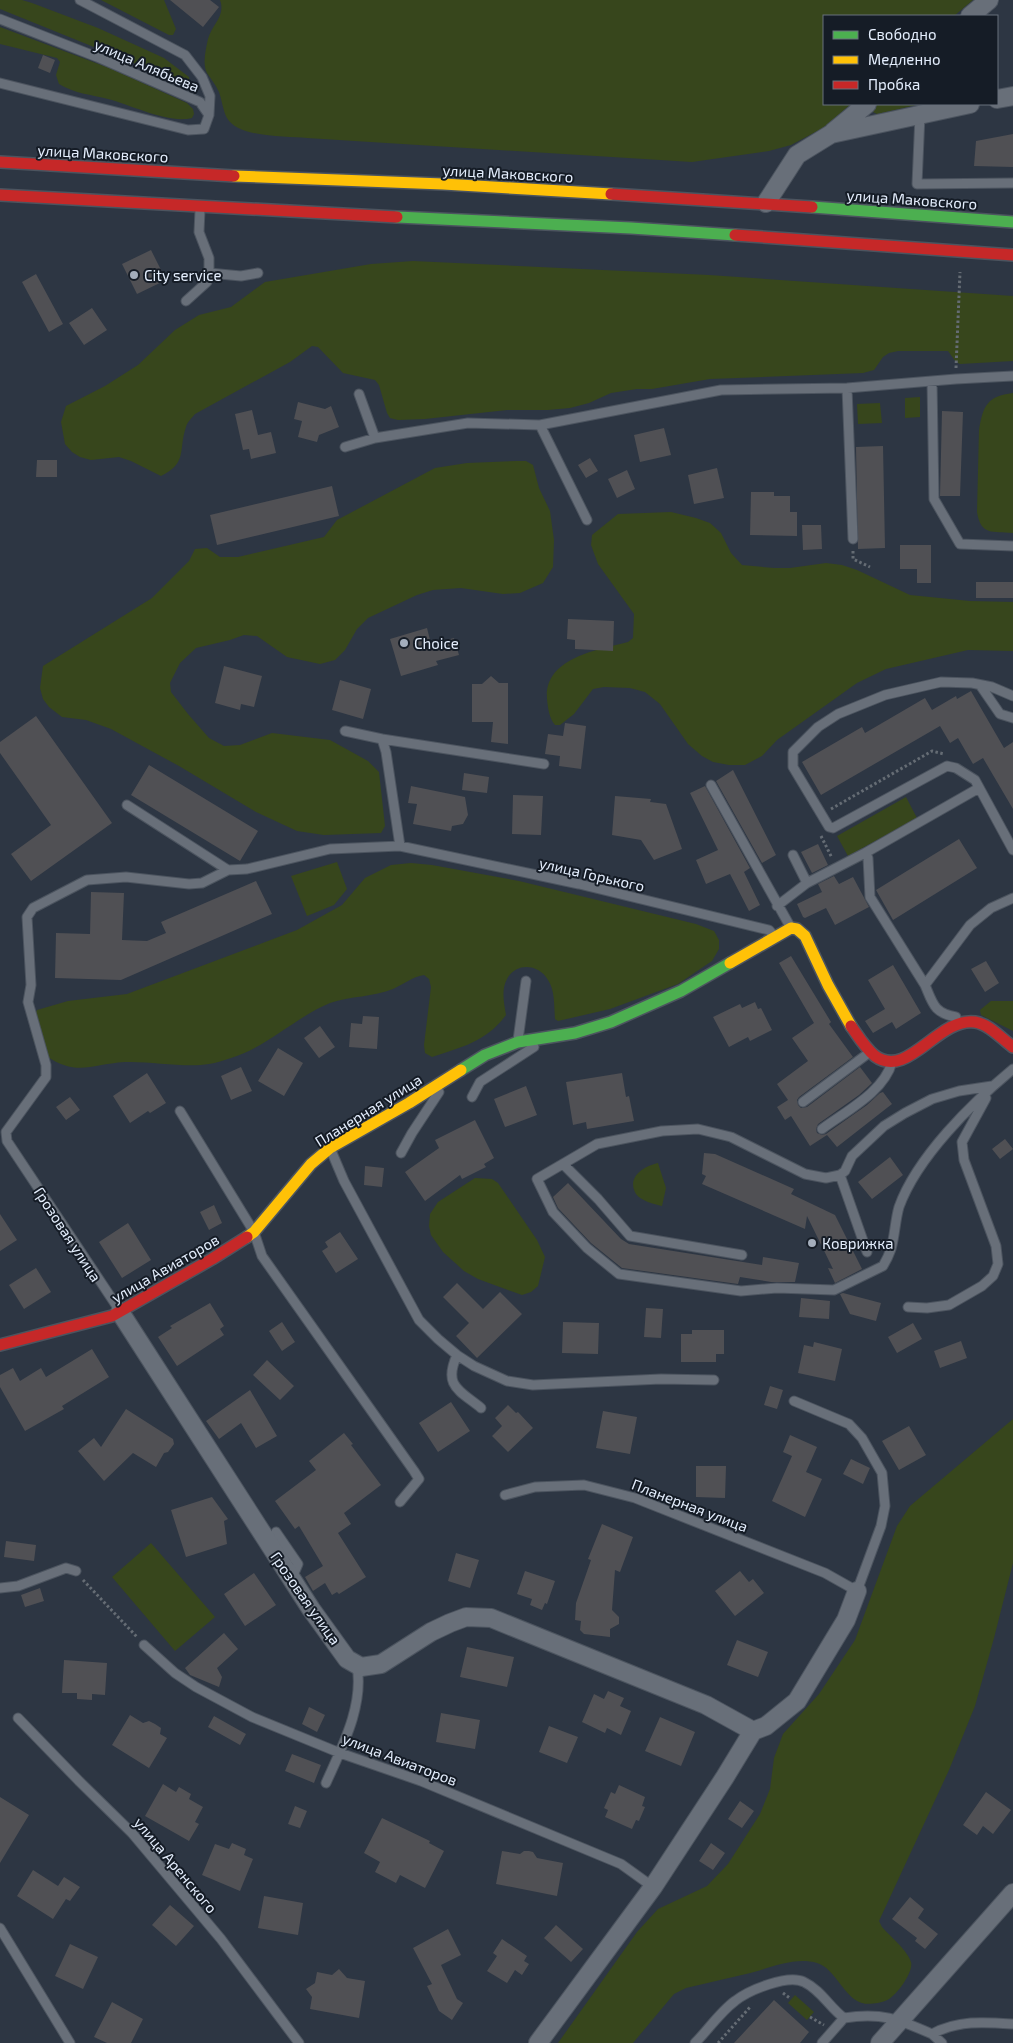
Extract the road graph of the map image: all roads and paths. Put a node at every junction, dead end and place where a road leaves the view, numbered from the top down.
1 (80, 0) edge
2 (989, 0) edge
3 (971, 15) edge
4 (0, 19) edge
5 (0, 83) edge
6 (1013, 96) edge
7 (998, 99) edge
8 (866, 105) edge
9 (965, 105) edge
10 (210, 115) junction
11 (920, 115) junction
12 (831, 134) junction
13 (0, 162) edge
14 (1013, 183) edge
15 (0, 195) edge
16 (766, 203) junction
17 (200, 207) junction
18 (1013, 222) edge
19 (1013, 255) edge
20 (961, 268) dead end
21 (209, 273) junction
22 (258, 273) dead end
23 (186, 301) dead end
24 (1013, 376) edge
25 (956, 379) junction
26 (932, 381) junction
27 (847, 388) junction
28 (359, 394) dead end
29 (540, 424) junction
30 (375, 438) junction
31 (345, 447) dead end
32 (587, 520) dead end
33 (853, 539) joint
34 (1013, 546) edge
35 (870, 568) dead end
36 (980, 685) junction
37 (1013, 696) edge
38 (1013, 718) edge
39 (345, 731) dead end
40 (382, 739) junction
41 (544, 764) dead end
42 (711, 785) dead end
43 (980, 788) junction
44 (127, 806) dead end
45 (821, 815) junction
46 (400, 846) junction
47 (1013, 850) edge
48 (865, 853) junction
49 (793, 856) dead end
50 (837, 867) junction
51 (228, 870) junction
52 (807, 883) junction
53 (1013, 898) edge
54 (777, 906) junction
55 (791, 928) junction
56 (774, 937) junction
57 (526, 981) dead end
58 (925, 984) junction
59 (978, 1022) junction
60 (545, 1040) junction
61 (518, 1042) junction
62 (1013, 1047) edge
63 (870, 1052) junction
64 (892, 1062) junction
65 (1013, 1069) edge
66 (441, 1083) junction
67 (992, 1086) junction
68 (472, 1097) dead end
69 (803, 1102) dead end
70 (180, 1111) dead end
71 (822, 1129) dead end
72 (330, 1148) junction
73 (401, 1153) dead end
74 (563, 1164) junction
75 (840, 1175) junction
76 (254, 1232) junction
77 (868, 1252) dead end
78 (742, 1255) dead end
79 (908, 1307) dead end
80 (120, 1312) junction
81 (0, 1345) edge
82 (457, 1355) junction
83 (714, 1380) dead end
84 (794, 1401) dead end
85 (481, 1408) dead end
86 (505, 1495) dead end
87 (400, 1502) dead end
88 (276, 1532) dead end
89 (76, 1572) joint
90 (288, 1574) junction
91 (0, 1588) edge
92 (857, 1591) junction
93 (144, 1645) joint
94 (357, 1666) junction
95 (18, 1718) dead end
96 (753, 1731) junction
97 (340, 1753) junction
98 (326, 1783) dead end
99 (653, 1887) junction
100 (1013, 1893) edge
101 (0, 1928) edge
102 (787, 1989) dead end
103 (779, 1990) dead end
104 (757, 1999) dead end
105 (810, 2017) dead end
106 (844, 2018) junction
107 (901, 2021) junction
108 (827, 2022) dead end
109 (1013, 2024) edge
110 (824, 2026) junction
111 (819, 2032) dead end
112 (932, 2034) junction
113 (70, 2043) edge
114 (299, 2043) edge
115 (538, 2043) edge
116 (695, 2043) edge
117 (718, 2043) edge
118 (822, 2043) edge
119 (880, 2043) edge
120 (942, 2043) edge

1 - 10 lane
2 - 3 street
4 - 10 lane, улица Алябьева
5 - 10 lane
6 - 7 street
8 - 12 street
9 - 11 street
11 - 12 street
11 - 14 lane
12 - 16 street
13 - 16 main road, улица Маковского
15 - 17 main road
16 - 18 main road, улица Маковского
17 - 19 main road
17 - 21 lane
20 - 25 path
21 - 22 lane
21 - 23 lane
24 - 25 lane
25 - 26 lane
26 - 27 lane
26 - 34 lane
27 - 29 lane
27 - 33 lane
28 - 30 lane
29 - 30 lane
29 - 32 lane
30 - 31 lane
33 - 35 path
36 - 37 lane
36 - 38 lane
36 - 45 lane
39 - 40 lane
40 - 41 lane
40 - 46 lane
42 - 54 lane
43 - 45 lane
43 - 47 lane
43 - 48 lane
44 - 51 lane
45 - 50 path
46 - 51 lane, улица Горького
46 - 56 lane, улица Горького
48 - 50 lane
48 - 58 lane
49 - 52 lane
50 - 52 lane
51 - 80 lane, Грозовая улица
52 - 54 lane
53 - 58 lane
54 - 55 lane
55 - 56 main road, Планерная улица
55 - 63 main road
56 - 60 main road, Планерная улица
57 - 61 lane
58 - 59 lane
59 - 62 main road
59 - 64 main road
60 - 61 main road, Планерная улица
60 - 68 lane
61 - 66 main road, Планерная улица
63 - 64 main road
63 - 69 lane
64 - 71 lane
65 - 67 lane
66 - 72 main road, Планерная улица
66 - 73 lane
67 - 74 lane
67 - 75 lane
67 - 79 lane
70 - 76 lane
72 - 76 main road, Планерная улица
72 - 82 lane
74 - 75 lane
74 - 78 lane
75 - 77 lane
76 - 80 main road, улица Авиаторов
76 - 87 lane
80 - 81 main road, улица Авиаторов
80 - 90 street, Грозовая улица
82 - 83 lane
82 - 85 lane
84 - 92 lane
86 - 92 lane, Планерная улица
88 - 90 lane
89 - 91 lane
89 - 93 path
90 - 94 street, Грозовая улица
92 - 96 street
93 - 97 lane, улица Авиаторов
94 - 96 street
94 - 97 lane
95 - 114 lane, улица Аренского
96 - 99 street
97 - 98 lane
97 - 99 lane, улица Авиаторов
99 - 115 street
100 - 107 street
101 - 113 lane
102 - 103 path
104 - 117 path
105 - 110 path
106 - 107 lane
106 - 116 lane
106 - 118 lane
107 - 112 lane
107 - 119 street
108 - 110 path
109 - 112 lane
110 - 111 path
112 - 120 lane

